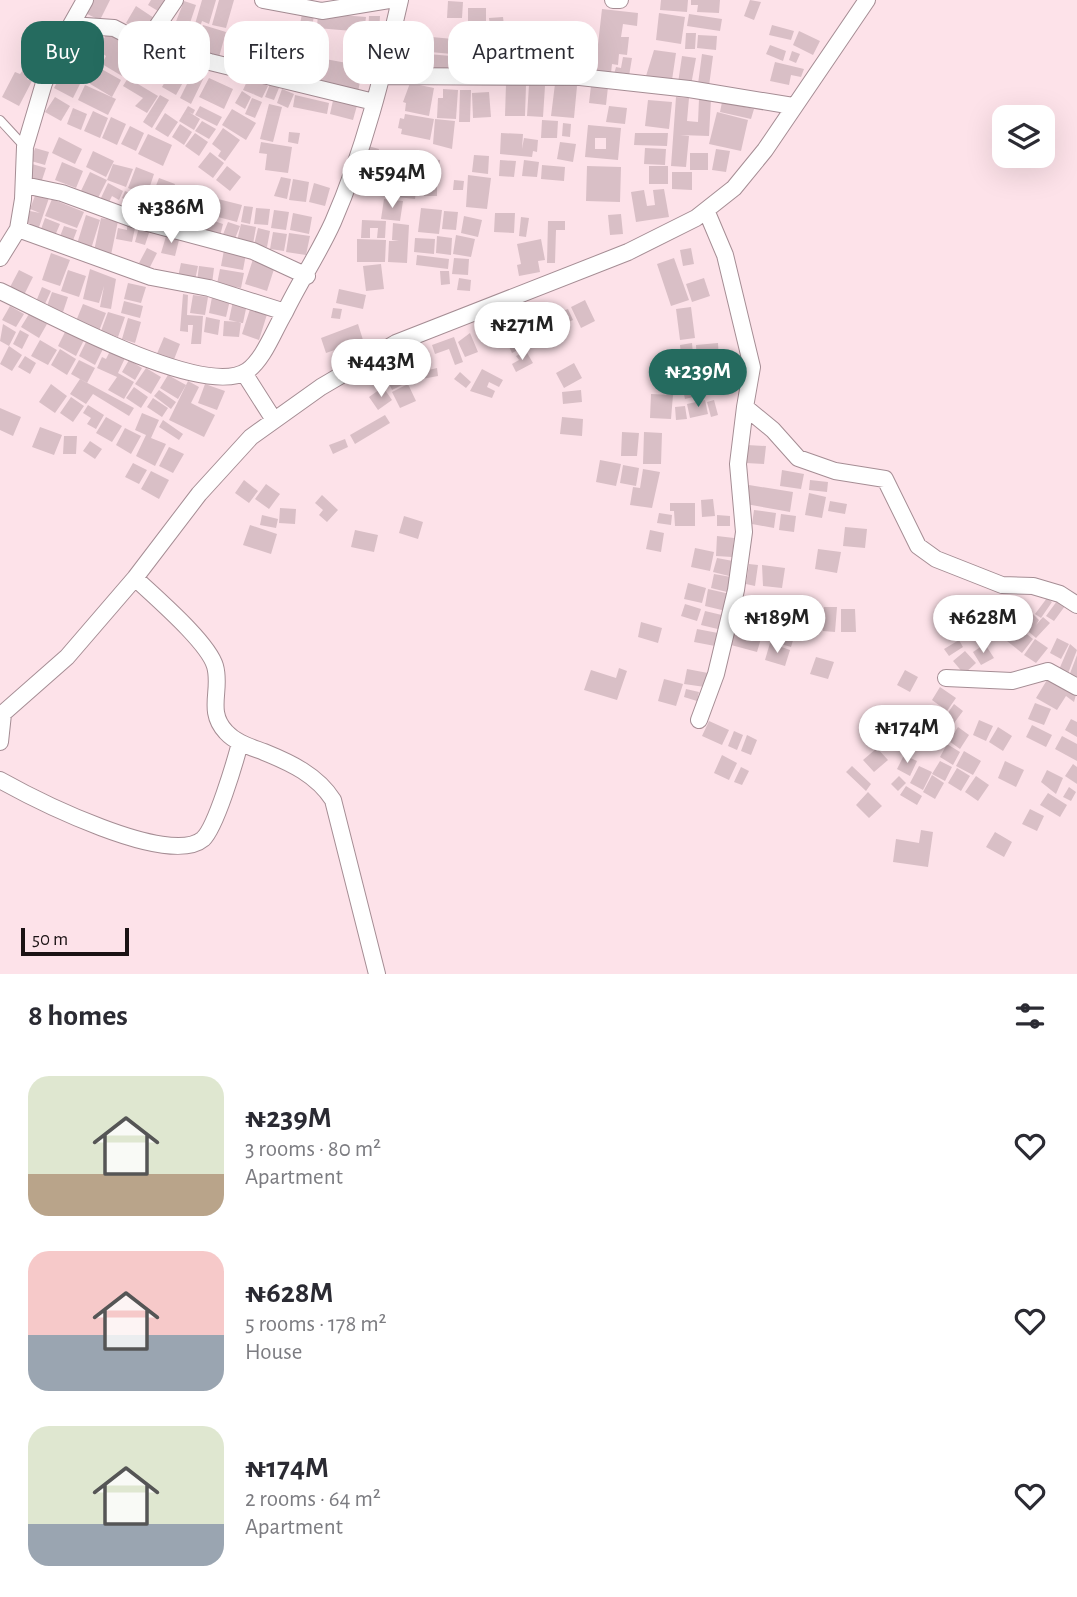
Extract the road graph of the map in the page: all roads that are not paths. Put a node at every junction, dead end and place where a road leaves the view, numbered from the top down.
1 (85, 0) edge
2 (175, 0) edge
3 (262, 0) edge
4 (389, 0) edge
5 (400, 0) edge
6 (613, 0) edge
7 (620, 0) edge
8 (867, 0) edge
9 (73, 21) edge
10 (161, 21) edge
11 (395, 21) edge
12 (210, 60) edge
13 (434, 76) edge
14 (44, 84) edge
15 (380, 84) edge
16 (374, 102) junction
17 (793, 106) junction
18 (0, 120) edge
19 (25, 148) junction
20 (24, 185) junction
21 (706, 210) junction
22 (18, 229) junction
23 (0, 258) edge
24 (307, 276) junction
25 (0, 291) edge
26 (285, 312) junction
27 (244, 373) junction
28 (745, 407) junction
29 (274, 420) junction
30 (135, 578) junction
31 (1077, 605) edge
32 (946, 678) dead end
33 (1077, 687) edge
34 (1, 715) edge
35 (699, 720) dead end
36 (0, 742) edge
37 (240, 743) junction
38 (0, 780) edge
39 (377, 974) edge

1 - 9 street
2 - 10 street
3 - 4 street
5 - 11 street
6 - 7 street
8 - 17 street
12 - 16 street
13 - 17 street
14 - 19 street
15 - 16 street
16 - 24 street
17 - 21 street
18 - 19 lane
19 - 20 street
20 - 22 street
20 - 24 street
21 - 28 street
21 - 29 street
22 - 23 street
22 - 26 street
24 - 26 street
25 - 27 street
26 - 27 street
27 - 29 street
28 - 31 street
28 - 35 street
29 - 30 street
30 - 34 street
30 - 37 street
32 - 33 street
34 - 36 street
37 - 38 street
37 - 39 street

